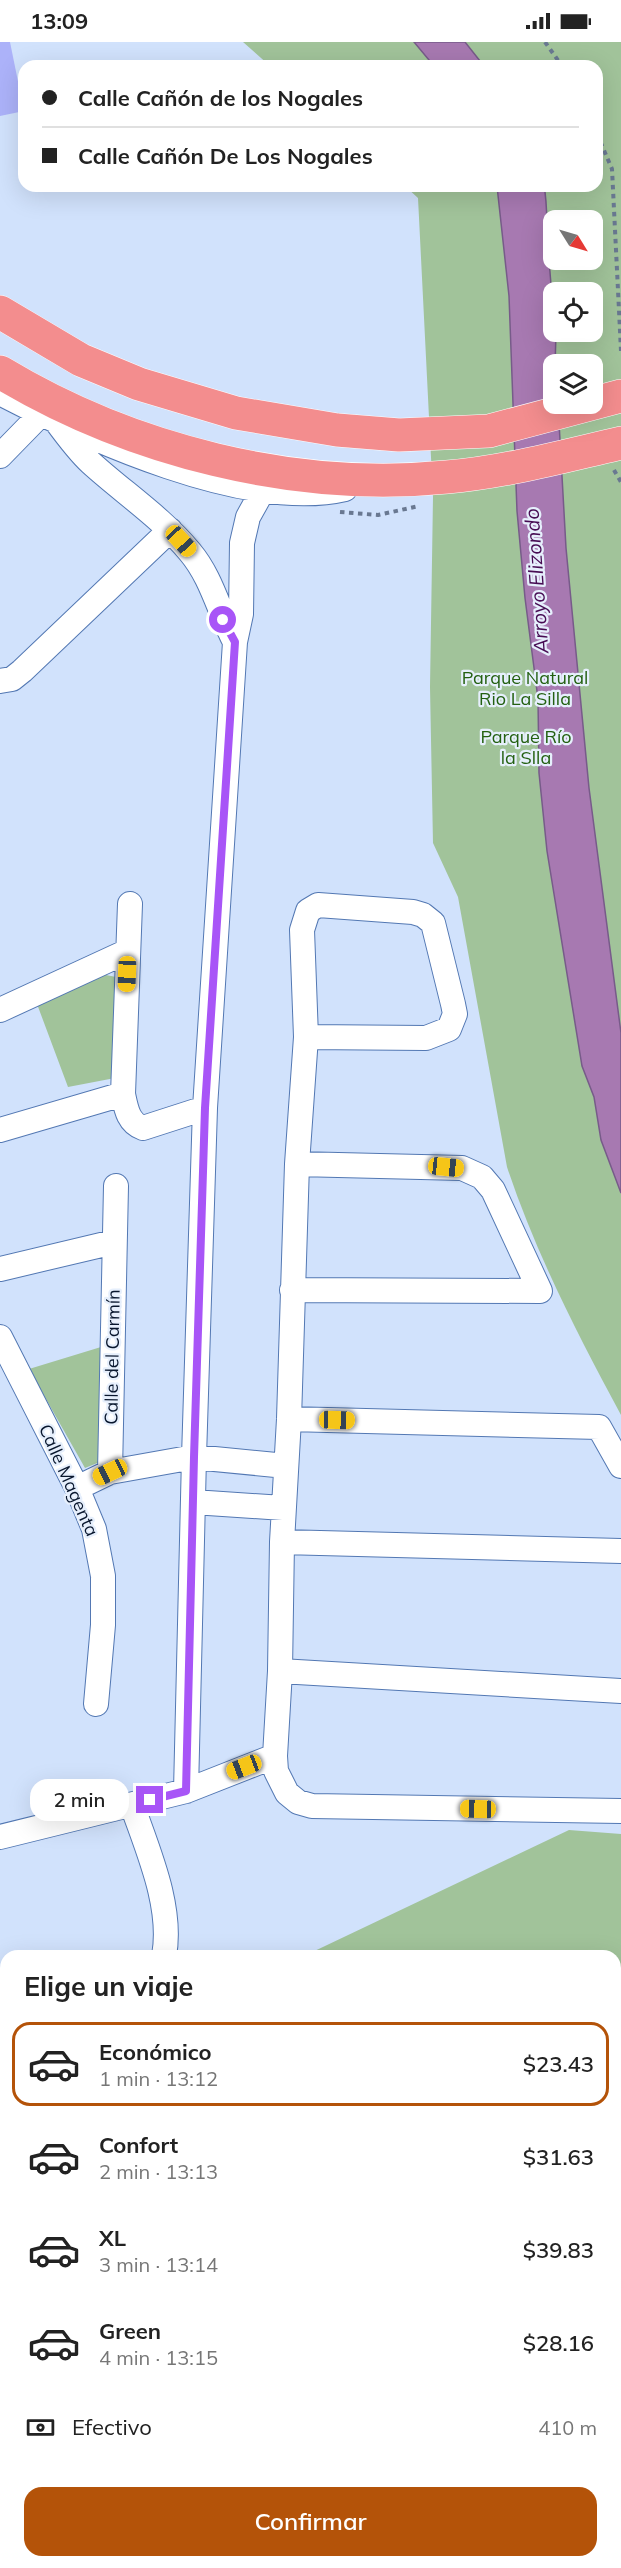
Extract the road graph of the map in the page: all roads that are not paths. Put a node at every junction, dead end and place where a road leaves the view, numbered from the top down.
1 (0, 312) edge
2 (0, 372) edge
3 (0, 393) edge
4 (621, 396) edge
5 (48, 417) junction
6 (621, 443) edge
7 (0, 456) edge
8 (146, 459) junction
9 (378, 481) junction
10 (263, 490) junction
11 (127, 494) junction
12 (170, 530) junction
13 (235, 642) junction
14 (4, 683) edge
15 (130, 904) dead end
16 (128, 951) junction
17 (0, 1010) edge
18 (306, 1036) junction
19 (123, 1094) junction
20 (205, 1108) junction
21 (0, 1130) edge
22 (297, 1164) junction
23 (116, 1186) dead end
24 (114, 1242) junction
25 (0, 1269) edge
26 (292, 1290) junction
27 (0, 1337) edge
28 (289, 1419) junction
29 (194, 1457) junction
30 (286, 1466) junction
31 (621, 1466) edge
32 (110, 1472) junction
33 (77, 1488) junction
34 (193, 1502) junction
35 (284, 1508) junction
36 (282, 1542) junction
37 (621, 1551) edge
38 (280, 1671) junction
39 (621, 1691) edge
40 (96, 1704) dead end
41 (274, 1756) junction
42 (186, 1791) junction
43 (132, 1805) junction
44 (621, 1811) edge
45 (0, 1837) edge
46 (165, 1950) edge

1 - 4 highway
2 - 9 highway
3 - 5 street
5 - 7 street
5 - 8 street
5 - 11 street
6 - 9 highway
8 - 10 street
8 - 11 street
9 - 10 street
10 - 13 street
11 - 12 street
12 - 13 street
12 - 14 street
13 - 20 street
15 - 16 street
16 - 17 street
16 - 19 street
18 - 18 street
18 - 22 street
19 - 20 street
19 - 21 street
20 - 29 street
22 - 26 street
22 - 26 street
23 - 24 street, Calle del Carmín
24 - 25 street
24 - 32 street, Calle del Carmín
26 - 28 street
27 - 33 street, Calle Magenta
28 - 30 street
28 - 31 street
29 - 30 street
29 - 32 street
29 - 34 street
30 - 35 street
32 - 33 street
33 - 40 street, Calle Magenta
34 - 35 street
34 - 42 street
35 - 36 street
36 - 37 street
36 - 38 street
38 - 39 street
38 - 41 street
41 - 42 street
41 - 44 street
42 - 43 street
43 - 45 street
43 - 46 street

